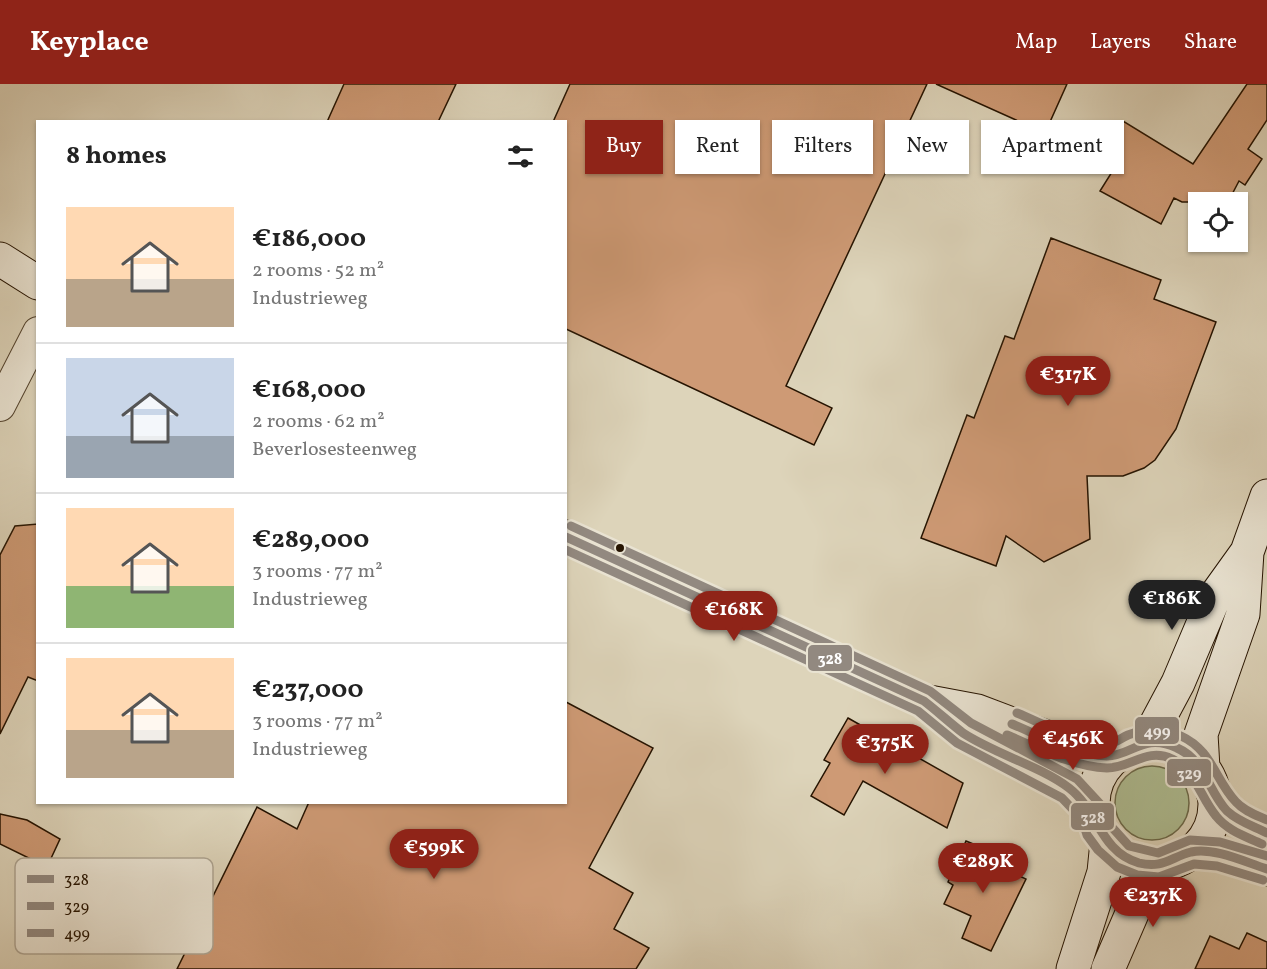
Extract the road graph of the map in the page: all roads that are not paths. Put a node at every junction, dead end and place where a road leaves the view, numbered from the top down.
1 (0, 259) edge
2 (36, 283) edge
3 (36, 336) edge
4 (0, 406) edge
5 (1267, 496) edge
6 (567, 537) edge
7 (1247, 552) junction
8 (924, 701) junction
9 (1146, 743) junction
10 (1116, 755) junction
11 (1208, 781) junction
12 (1093, 813) junction
13 (1267, 833) edge
14 (1107, 843) junction
15 (1192, 852) junction
16 (1160, 865) junction
17 (1267, 869) edge
18 (1073, 969) edge
19 (1108, 969) edge

1 - 2 main road
3 - 4 street
5 - 7 main road
6 - 8 main road
7 - 9 main road
7 - 11 main road
8 - 10 main road
8 - 12 main road
9 - 10 main road
9 - 11 main road
10 - 12 main road
11 - 13 main road
11 - 15 main road
12 - 14 main road
14 - 16 main road
14 - 18 main road
15 - 16 main road
15 - 17 main road
16 - 19 main road

